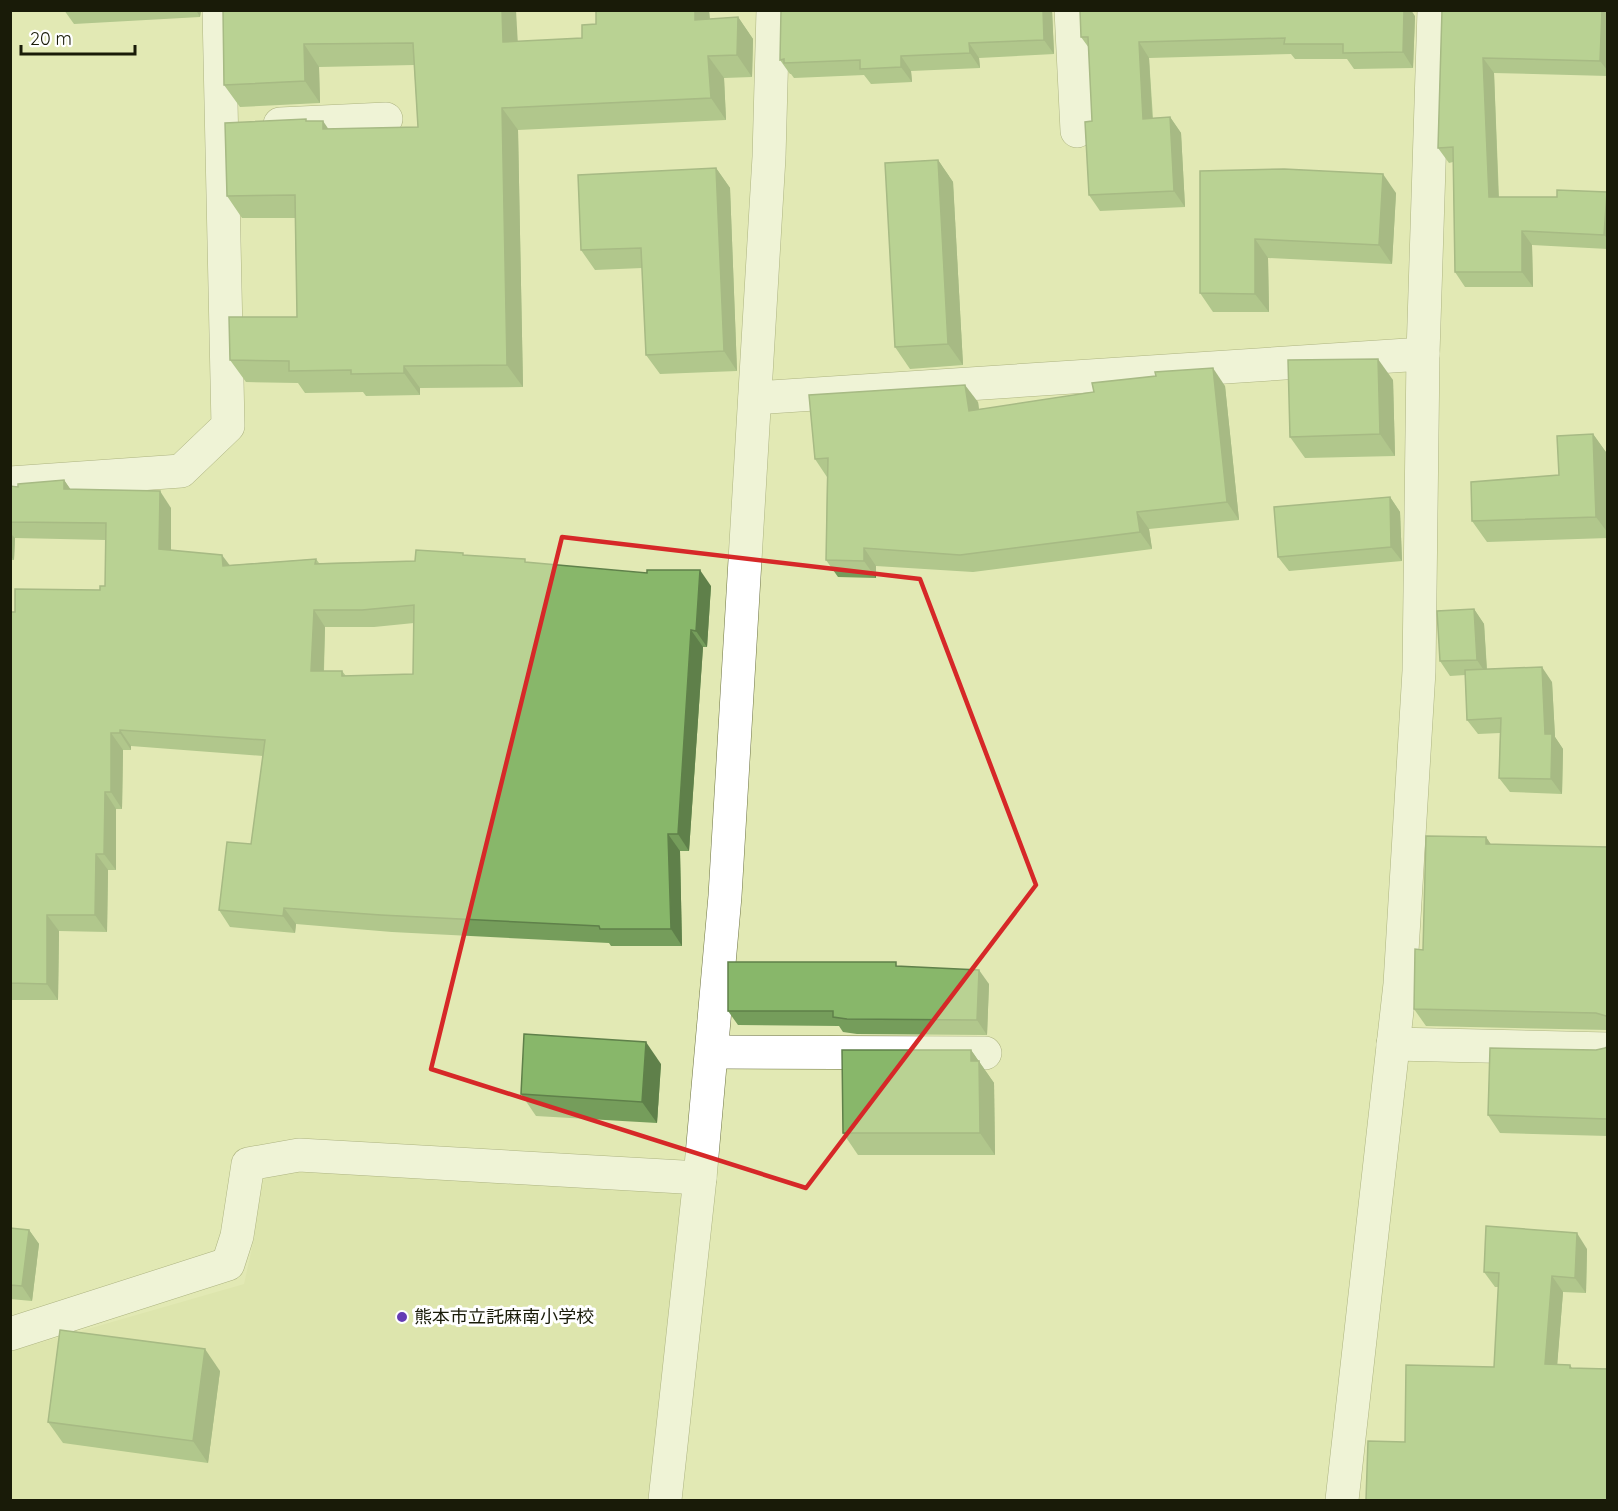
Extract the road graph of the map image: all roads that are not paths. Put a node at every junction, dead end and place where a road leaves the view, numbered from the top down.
1 (219, 10) edge
2 (773, 10) edge
3 (1071, 10) edge
4 (1434, 10) edge
5 (386, 119) dead end
6 (222, 127) junction
7 (1077, 130) dead end
8 (1423, 354) junction
9 (755, 398) junction
10 (10, 483) edge
11 (1393, 1044) junction
12 (1608, 1049) edge
13 (712, 1052) junction
14 (985, 1053) dead end
15 (700, 1178) junction
16 (10, 1334) edge
17 (665, 1500) edge
18 (1342, 1500) edge

1 - 6 street
2 - 9 street
3 - 7 street
4 - 8 street
5 - 6 street
6 - 10 street
8 - 9 street
8 - 11 street
9 - 13 street
11 - 12 street
11 - 18 street
13 - 14 street
13 - 15 street
15 - 16 street
15 - 17 street

